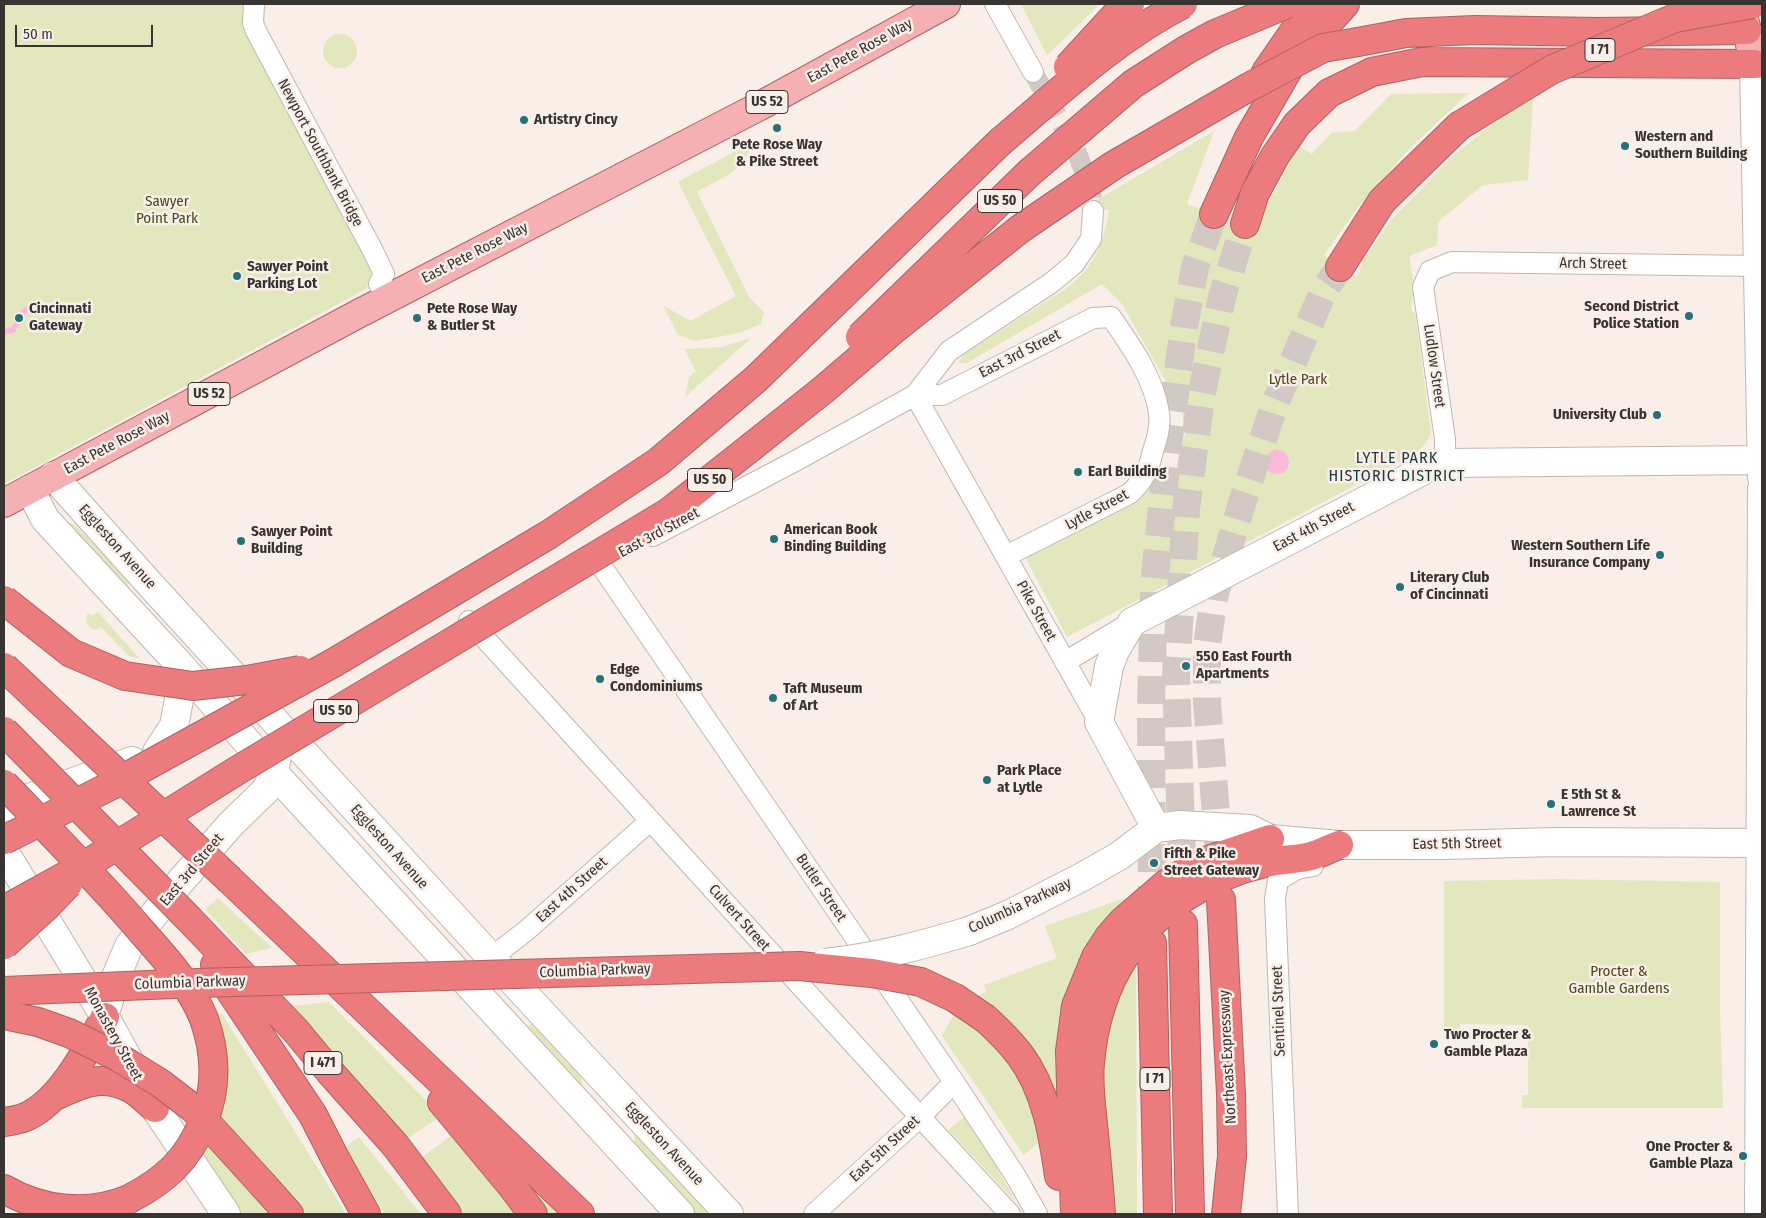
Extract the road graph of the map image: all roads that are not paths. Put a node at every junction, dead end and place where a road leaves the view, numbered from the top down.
1 (254, 4) edge
2 (946, 4) edge
3 (996, 4) edge
4 (1130, 4) edge
5 (1183, 4) edge
6 (1287, 4) edge
7 (1313, 4) edge
8 (1345, 4) edge
9 (1739, 4) edge
10 (1754, 22) edge
11 (1758, 64) edge
12 (1033, 72) tunnel mouth
13 (1000, 142) junction
14 (1093, 211) tunnel mouth
15 (1245, 224) tunnel mouth
16 (1758, 266) junction
17 (1340, 267) tunnel mouth
18 (1430, 271) joint
19 (387, 299) junction
20 (1092, 318) joint
21 (915, 395) junction
22 (750, 448) junction
23 (1762, 460) edge
24 (1445, 463) junction
25 (42, 482) junction
26 (1762, 484) edge
27 (1762, 489) edge
28 (4, 503) edge
29 (1006, 556) junction
30 (600, 564) junction
31 (4, 600) edge
32 (469, 621) junction
33 (1132, 622) junction
34 (335, 662) junction
35 (1065, 662) junction
36 (181, 666) junction
37 (4, 667) edge
38 (1099, 722) junction
39 (282, 729) junction
40 (238, 731) junction
41 (4, 732) edge
42 (157, 752) junction
43 (274, 773) junction
44 (4, 784) edge
45 (4, 807) edge
46 (650, 820) junction
47 (1156, 828) junction
48 (1270, 839) junction
49 (4, 840) edge
50 (1761, 843) edge
51 (1339, 845) junction
52 (4, 851) edge
53 (87, 864) junction
54 (1221, 900) dead end
55 (4, 910) edge
56 (190, 920) junction
57 (1183, 924) tunnel mouth
58 (1152, 943) tunnel mouth
59 (4, 945) edge
60 (492, 958) junction
61 (314, 959) junction
62 (798, 966) junction
63 (4, 991) edge
64 (4, 1015) edge
65 (105, 1017) junction
66 (954, 1082) junction
67 (52, 1097) junction
68 (155, 1108) junction
69 (920, 1118) junction
70 (4, 1122) edge
71 (4, 1189) edge
72 (1092, 1213) edge
73 (226, 1214) edge
74 (289, 1214) edge
75 (366, 1214) edge
76 (447, 1214) edge
77 (533, 1214) edge
78 (580, 1214) edge
79 (680, 1214) edge
80 (729, 1214) edge
81 (814, 1214) edge
82 (1010, 1214) edge
83 (1037, 1214) edge
84 (1063, 1214) edge
85 (1158, 1214) edge
86 (1190, 1214) edge
87 (1226, 1214) edge
88 (1288, 1214) edge
89 (1759, 1214) edge

1 - 19 street, Newport Southbank Bridge
2 - 19 main road, East Pete Rose Way / US 52
3 - 12 street
4 - 13 highway, bridge
5 - 13 highway, US 50, bridge
6 - 22 highway, US 50, bridge
7 - 8 highway
9 - 10 main road
10 - 11 main road
10 - 17 highway, I 71, bridge
10 - 22 highway, bridge
11 - 15 highway
11 - 16 main road
13 - 34 highway, US 50
14 - 21 street
16 - 18 street, Arch Street
16 - 23 main road
18 - 24 street, Ludlow Street
19 - 25 main road, East Pete Rose Way / US 52
20 - 21 street, East 3rd Street
20 - 29 street, Lytle Street
21 - 29 street, Pike Street
21 - 30 street, East 3rd Street
22 - 53 highway, US 50, bridge
23 - 24 main road, East 4th Street
23 - 26 main road
24 - 33 main road, East 4th Street
25 - 28 main road, East Pete Rose Way / US 52
25 - 36 main road
25 - 39 main road, Eggleston Avenue
27 - 50 main road
29 - 35 street, Pike Street
30 - 32 street, East 3rd Street
30 - 66 street, Butler Street
31 - 34 highway, bridge
32 - 39 street, East 3rd Street
32 - 46 street, Culvert Street
33 - 35 street, East 4th Street
33 - 38 main road
34 - 49 highway, US 50, bridge
35 - 38 street, Pike Street
36 - 40 main road
36 - 42 main road
37 - 61 highway, bridge
38 - 47 main road, Pike Street
39 - 40 main road, East 3rd Street
39 - 43 main road, East 3rd Street
39 - 60 main road, Eggleston Avenue
40 - 42 main road, East 3rd Street
40 - 43 main road
41 - 56 highway, I 471, bridge
42 - 45 main road, East 3rd Street
43 - 65 main road, East 3rd Street
43 - 79 main road
44 - 71 highway, bridge
46 - 60 street, East 4th Street
46 - 69 street, Culvert Street
47 - 48 main road, East 5th Street
47 - 62 main road, Columbia Parkway, bridge
48 - 51 main road, East 5th Street
48 - 72 highway
50 - 51 main road, East 5th Street
50 - 89 main road
51 - 72 highway
51 - 88 street, Sentinel Street
52 - 65 main road, Monastery Street
53 - 55 highway, US 50, bridge
53 - 59 highway, bridge
54 - 87 highway, Northeast Expressway
56 - 75 highway
56 - 76 highway, I 471
57 - 86 highway
58 - 85 highway, I 71
60 - 80 main road, Eggleston Avenue
61 - 77 highway
61 - 78 highway
62 - 63 highway, Columbia Parkway, bridge
62 - 84 highway, bridge
64 - 74 highway, bridge
65 - 67 highway
65 - 68 main road, Monastery Street
66 - 69 street, East 5th Street
66 - 83 street, Butler Street
67 - 68 highway
67 - 70 highway
68 - 73 main road, Monastery Street
69 - 81 street, East 5th Street
69 - 82 street, Culvert Street

